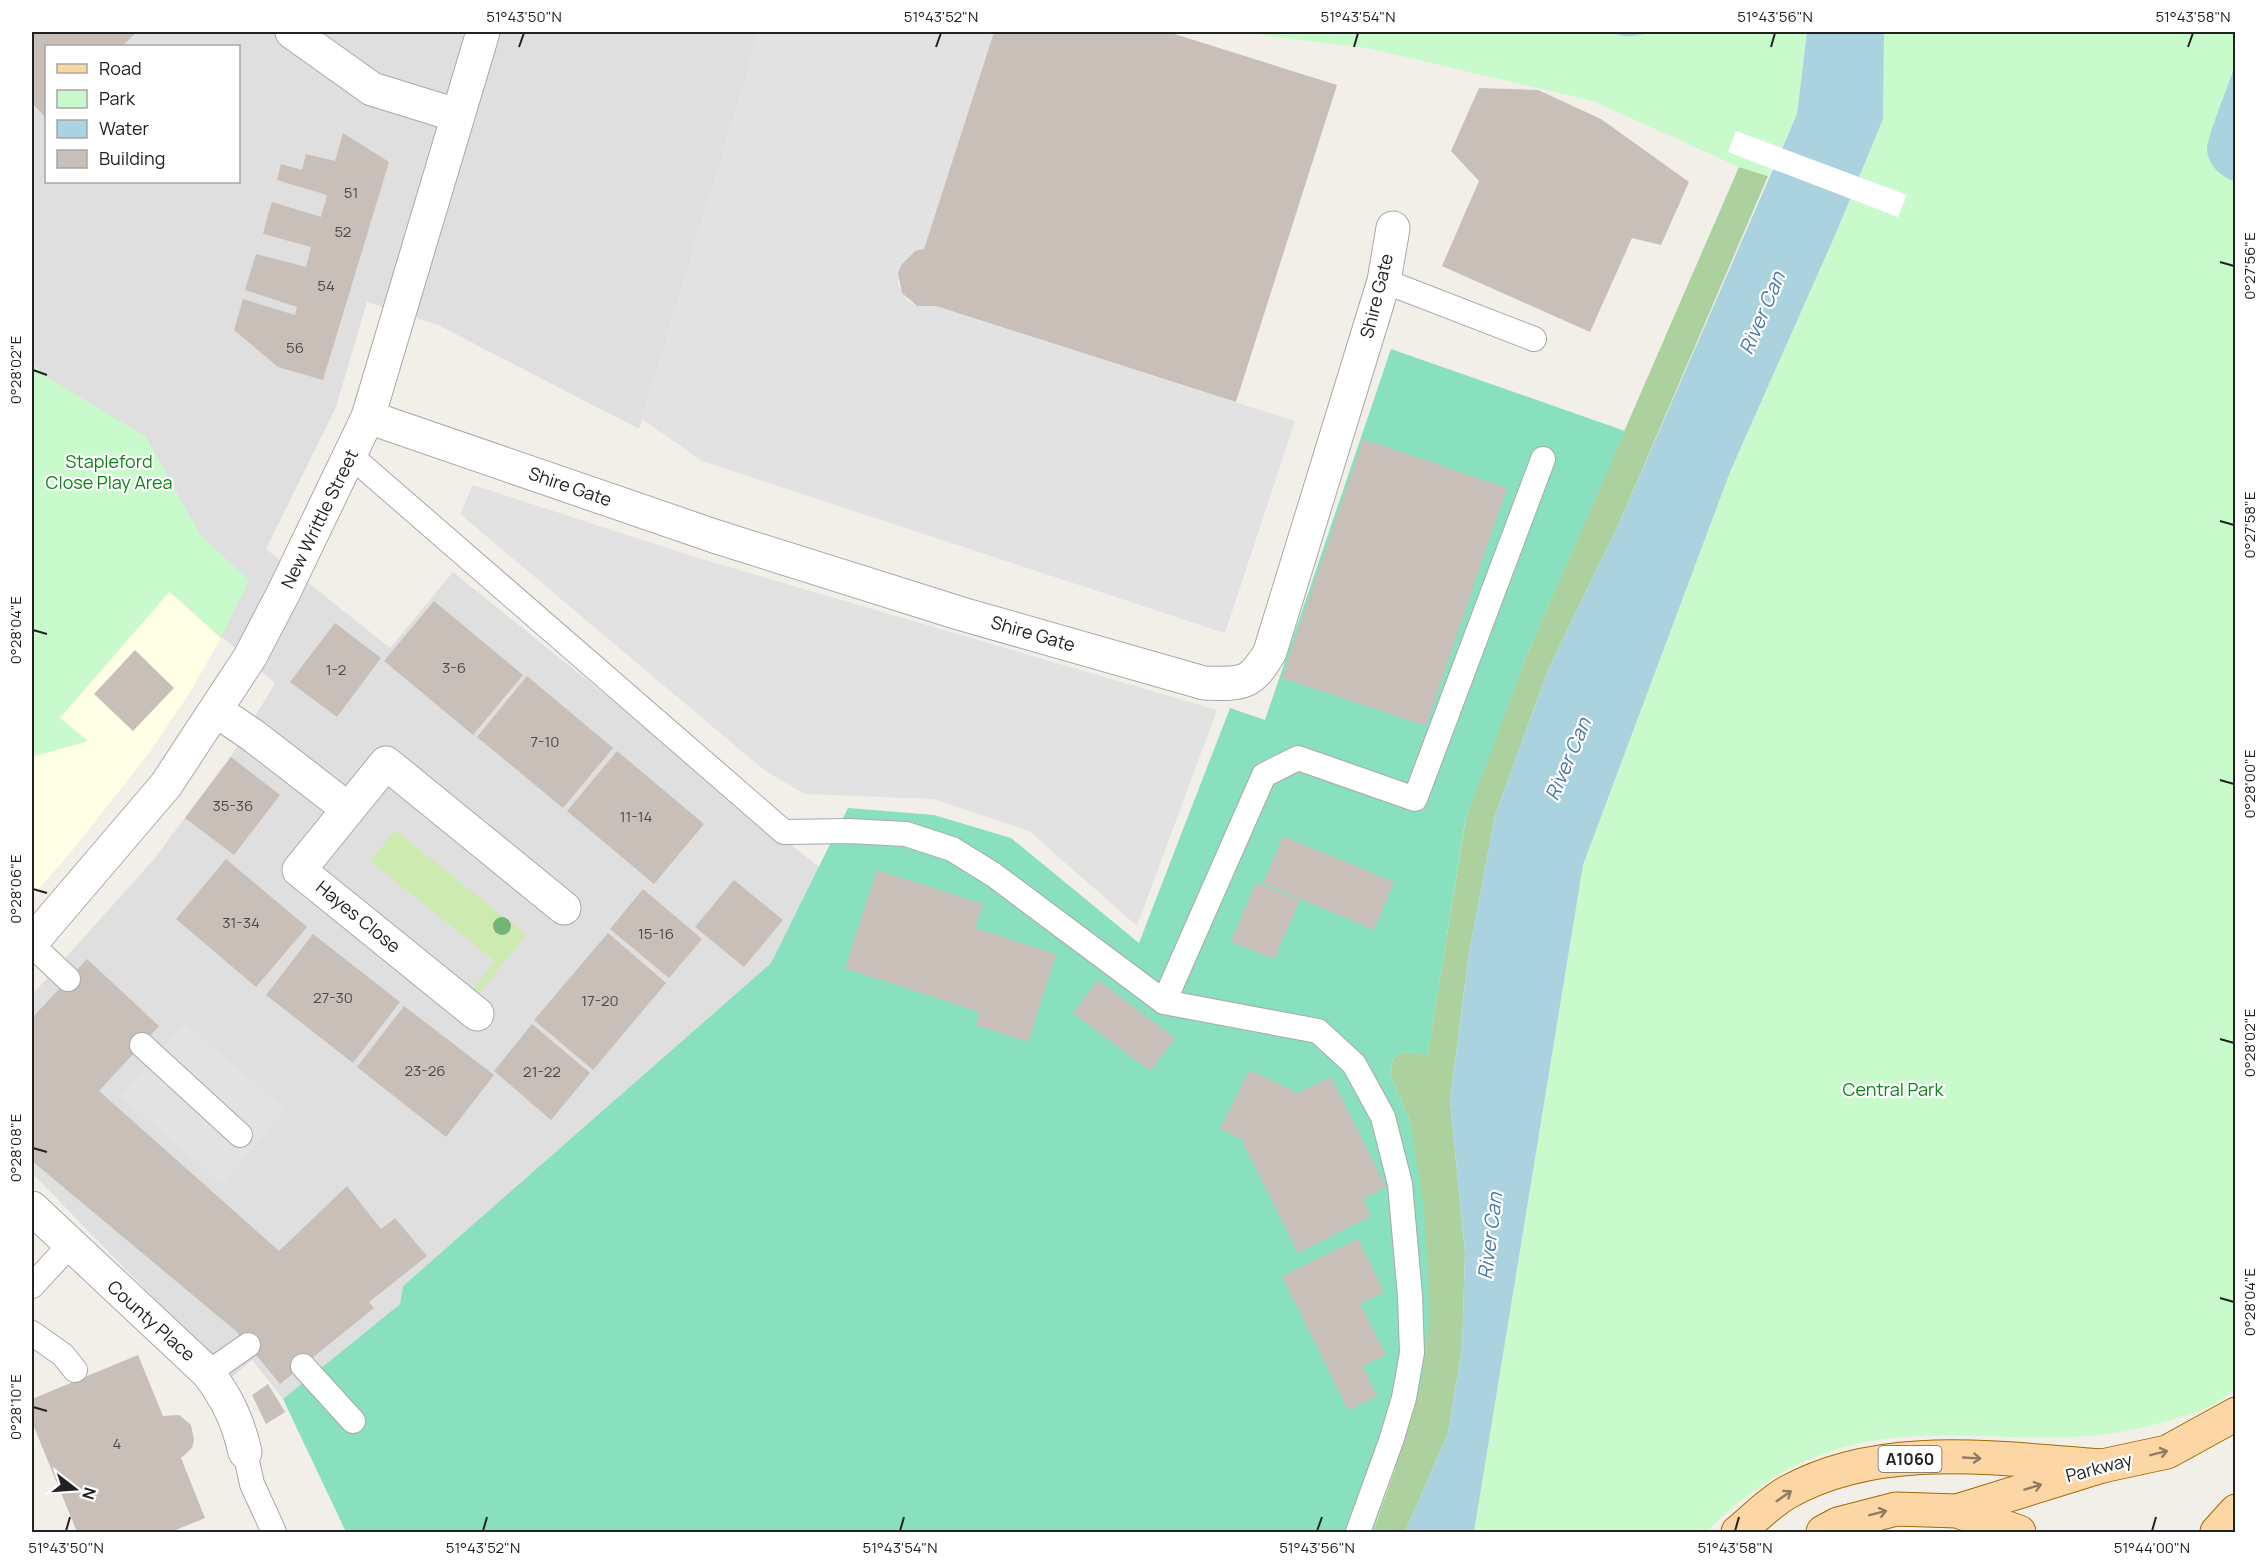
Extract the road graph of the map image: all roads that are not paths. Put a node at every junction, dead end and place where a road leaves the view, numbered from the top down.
1 (292, 32) edge
2 (483, 32) edge
3 (456, 115) junction
4 (1393, 228) dead end
5 (1384, 281) junction
6 (1534, 339) dead end
7 (368, 417) junction
8 (351, 456) junction
9 (1543, 459) dead end
10 (217, 711) junction
11 (348, 809) junction
12 (564, 908) dead end
13 (32, 944) edge
14 (68, 978) dead end
15 (1164, 1002) junction
16 (477, 1014) dead end
17 (142, 1045) dead end
18 (240, 1134) dead end
19 (32, 1208) edge
20 (69, 1246) junction
21 (32, 1286) edge
22 (32, 1333) edge
23 (248, 1345) dead end
24 (303, 1366) dead end
25 (75, 1370) dead end
26 (208, 1373) junction
27 (2235, 1414) edge
28 (353, 1421) dead end
29 (245, 1452) joint
30 (2102, 1466) junction
31 (1957, 1511) junction
32 (2235, 1511) edge
33 (274, 1533) edge
34 (1358, 1533) edge
35 (1738, 1533) edge
36 (1823, 1533) edge
37 (2019, 1533) edge
38 (2217, 1533) edge

1 - 3 street
2 - 3 street, New Writtle Street
3 - 7 street, New Writtle Street
4 - 5 street, Shire Gate
5 - 6 lane
5 - 7 street, Shire Gate
7 - 8 street, New Writtle Street
8 - 10 street, New Writtle Street
8 - 15 lane
9 - 15 lane
10 - 11 street
10 - 13 street, New Writtle Street
11 - 12 street, Hayes Close
11 - 16 street, Hayes Close
13 - 14 lane
15 - 34 lane
17 - 18 lane
19 - 20 street, County Place
20 - 21 lane
20 - 26 street, County Place
22 - 25 lane
23 - 26 lane
24 - 28 lane
26 - 29 street, County Place
30 -> 27 main road, Parkway / A1060
29 - 33 lane
31 -> 30 main road, Parkway / A1060
35 -> 30 main road, A1060
36 -> 31 main road, A1060
31 - 37 main road, A1060
32 - 38 main road

